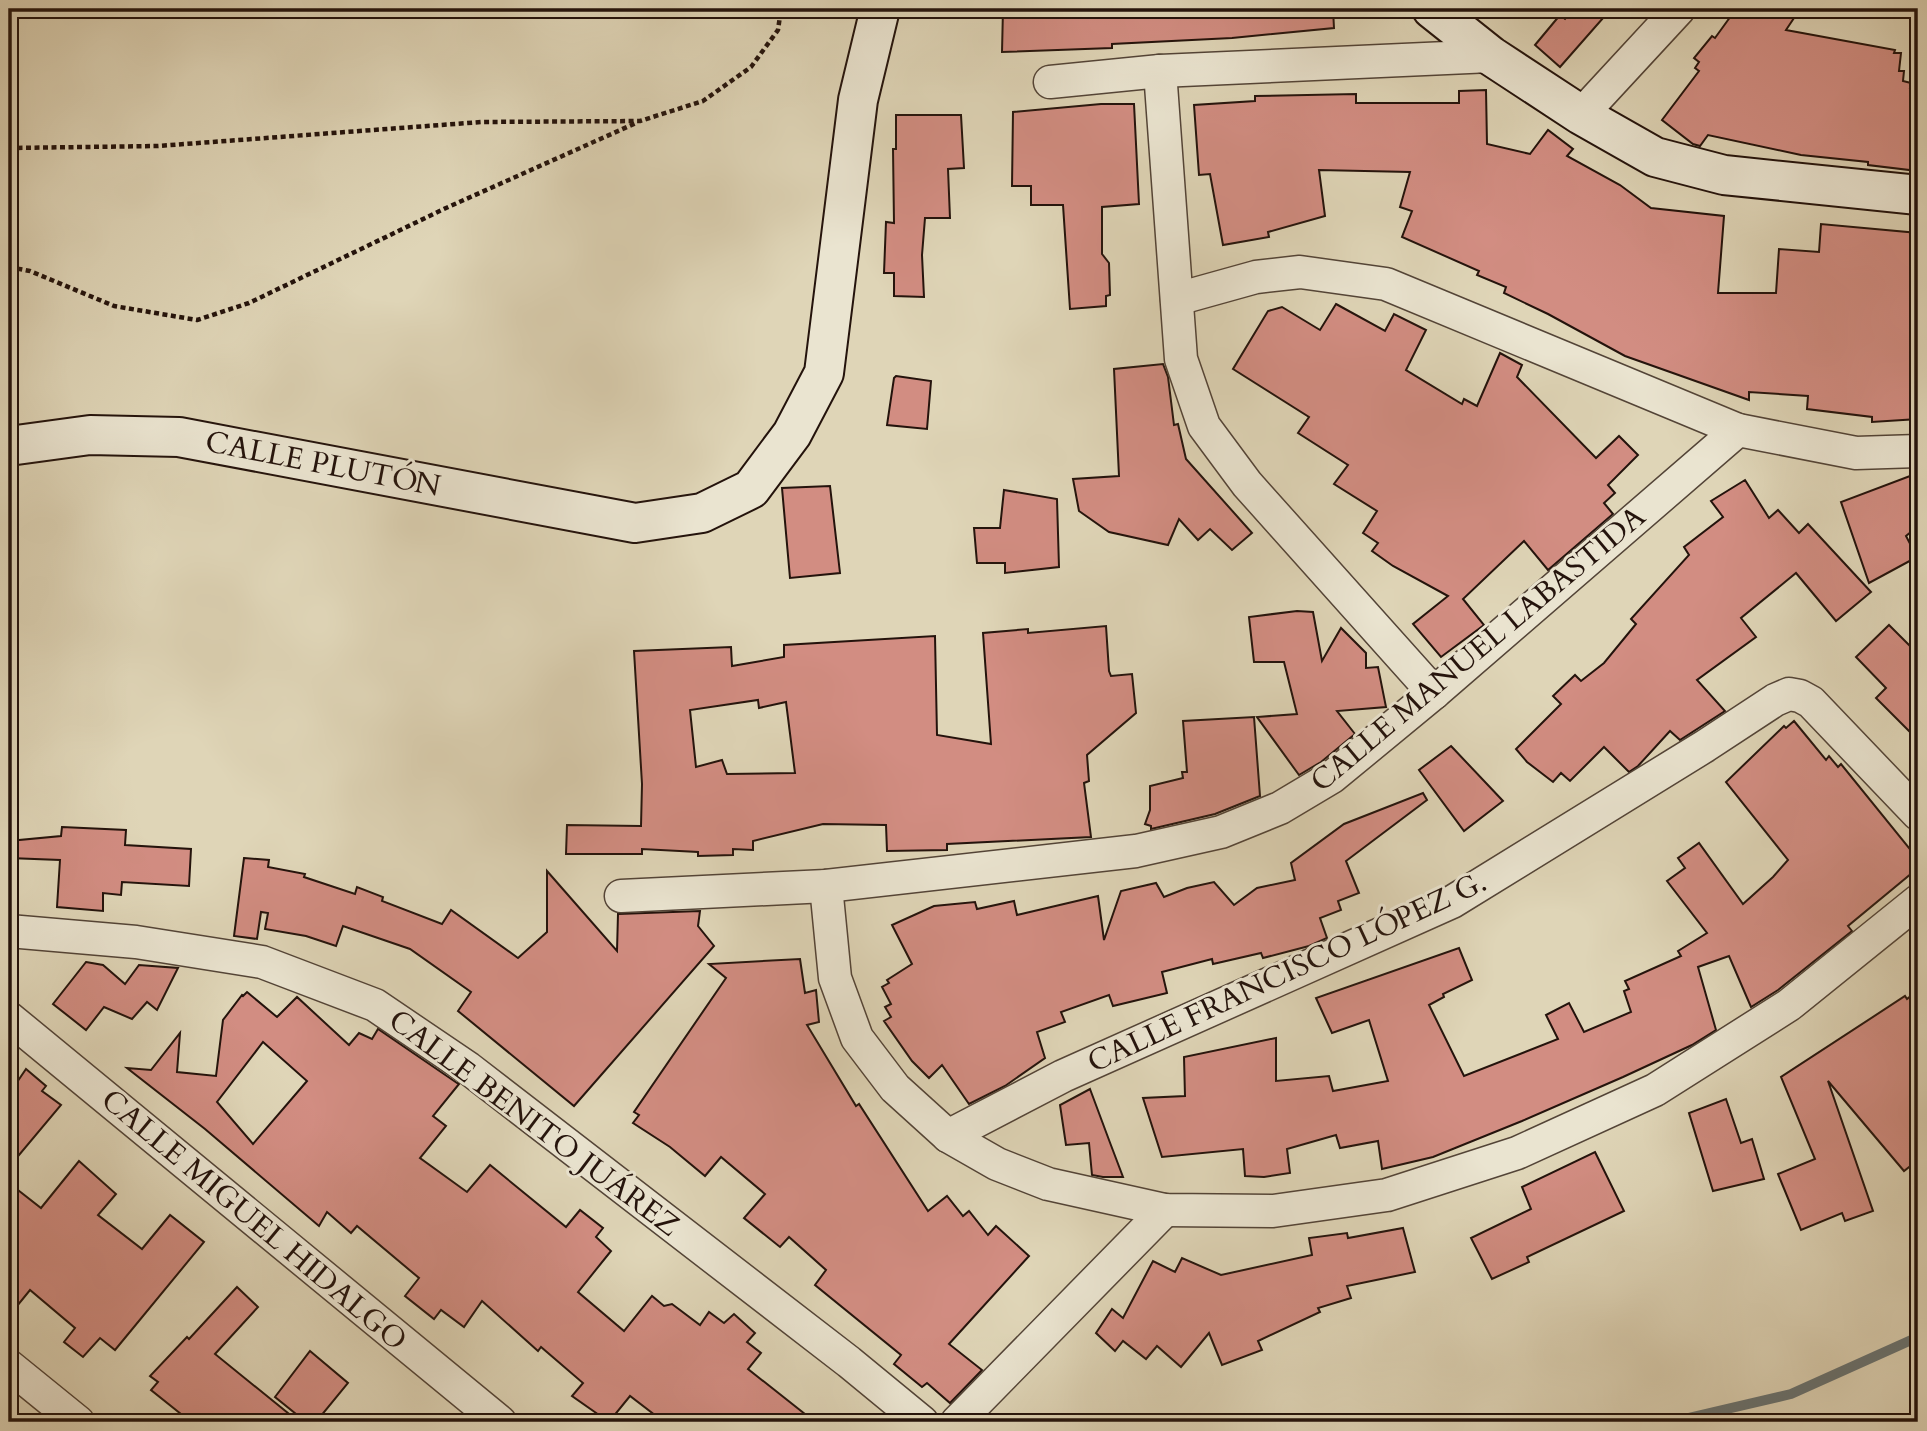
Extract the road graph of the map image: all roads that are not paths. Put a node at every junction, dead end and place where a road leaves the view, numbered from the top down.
1 (880, 9) edge
2 (1432, 9) edge
3 (1679, 9) edge
4 (1491, 56) junction
5 (1160, 71) junction
6 (1050, 82) dead end
7 (1581, 115) junction
8 (1918, 195) edge
9 (1177, 299) junction
10 (1738, 430) junction
11 (9, 446) edge
12 (1918, 451) edge
13 (1434, 693) junction
14 (1918, 814) edge
15 (826, 886) junction
16 (621, 896) dead end
17 (1918, 901) edge
18 (9, 931) edge
19 (9, 1017) edge
20 (948, 1136) junction
21 (1165, 1210) junction
22 (9, 1367) edge
23 (78, 1422) edge
24 (500, 1422) edge
25 (922, 1422) edge
26 (957, 1422) edge

1 - 11 street, CALLE PLUTÓN
2 - 4 street
3 - 7 street
4 - 5 street
4 - 7 street
5 - 6 street
5 - 9 street
7 - 8 street
9 - 10 street
9 - 13 street
10 - 12 street
10 - 13 street, CALLE MANUEL LABASTIDA
13 - 15 street, CALLE MANUEL LABASTIDA
14 - 20 street, CALLE FRANCISCO LÓPEZ G.
15 - 16 street, CALLE MANUEL LABASTIDA
15 - 20 street
17 - 21 street
18 - 25 street, CALLE BENITO JUÁREZ
19 - 24 street, CALLE MIGUEL HIDALGO
20 - 21 street
21 - 26 street
22 - 23 street

